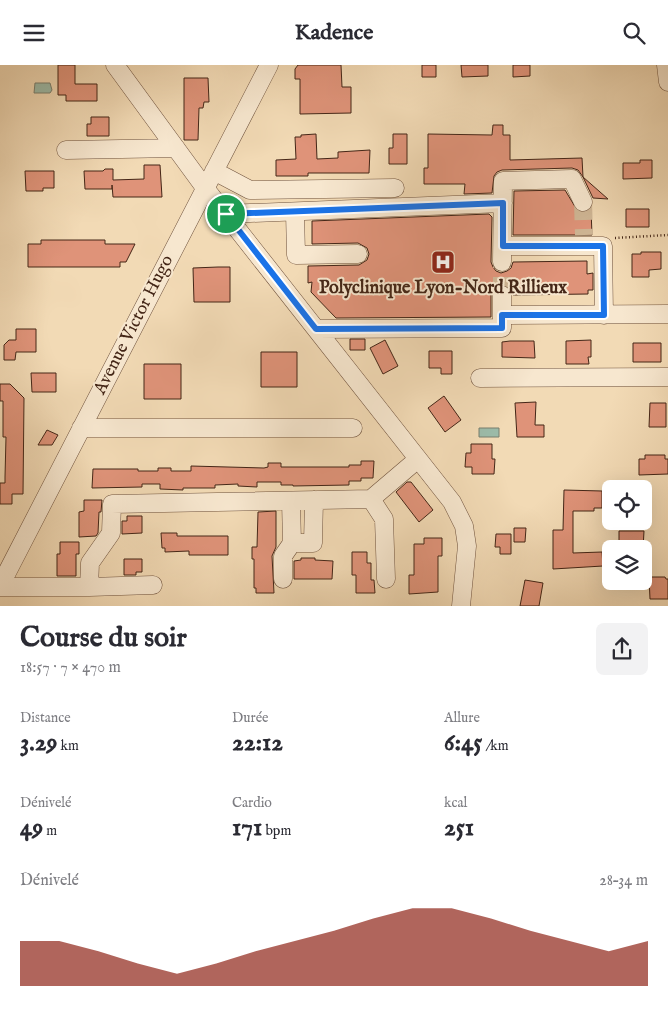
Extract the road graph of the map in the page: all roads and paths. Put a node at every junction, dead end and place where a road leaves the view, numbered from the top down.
1 (115, 65) edge
2 (269, 65) edge
3 (176, 148) junction
4 (66, 150) dead end
5 (214, 171) junction
6 (205, 188) junction
7 (395, 188) dead end
8 (583, 202) tunnel mouth
9 (503, 203) junction
10 (295, 212) junction
11 (226, 214) junction
12 (668, 235) edge
13 (603, 246) junction
14 (358, 254) dead end
15 (502, 295) tunnel mouth
16 (668, 314) edge
17 (502, 315) junction
18 (604, 315) junction
19 (316, 329) junction
20 (668, 377) edge
21 (480, 378) dead end
22 (81, 428) junction
23 (353, 428) dead end
24 (418, 459) junction
25 (372, 499) junction
26 (314, 500) junction
27 (291, 501) junction
28 (292, 543) junction
29 (283, 579) dead end
30 (386, 579) dead end
31 (153, 585) dead end
32 (0, 587) edge
33 (89, 587) junction
34 (461, 606) edge

1 - 3 street
2 - 5 street, Avenue Victor Hugo
3 - 4 street
3 - 6 street
5 - 6 street, Avenue Victor Hugo
5 - 7 street
6 - 11 street
6 - 22 street, Avenue Victor Hugo
8 - 9 street
9 - 10 street
9 - 13 street
10 - 11 street
10 - 14 street
11 - 19 street
12 - 13 path
13 - 18 street
15 - 17 street
16 - 18 street
17 - 18 street
17 - 19 street
19 - 24 street
20 - 21 street
22 - 23 street
22 - 32 street, Avenue Victor Hugo
24 - 25 street
24 - 34 street
25 - 26 street
25 - 30 street
26 - 27 street
26 - 28 street
27 - 28 street
27 - 33 street
28 - 29 street
31 - 33 street, Avenue Victor Hugo
32 - 33 street, Avenue Victor Hugo

